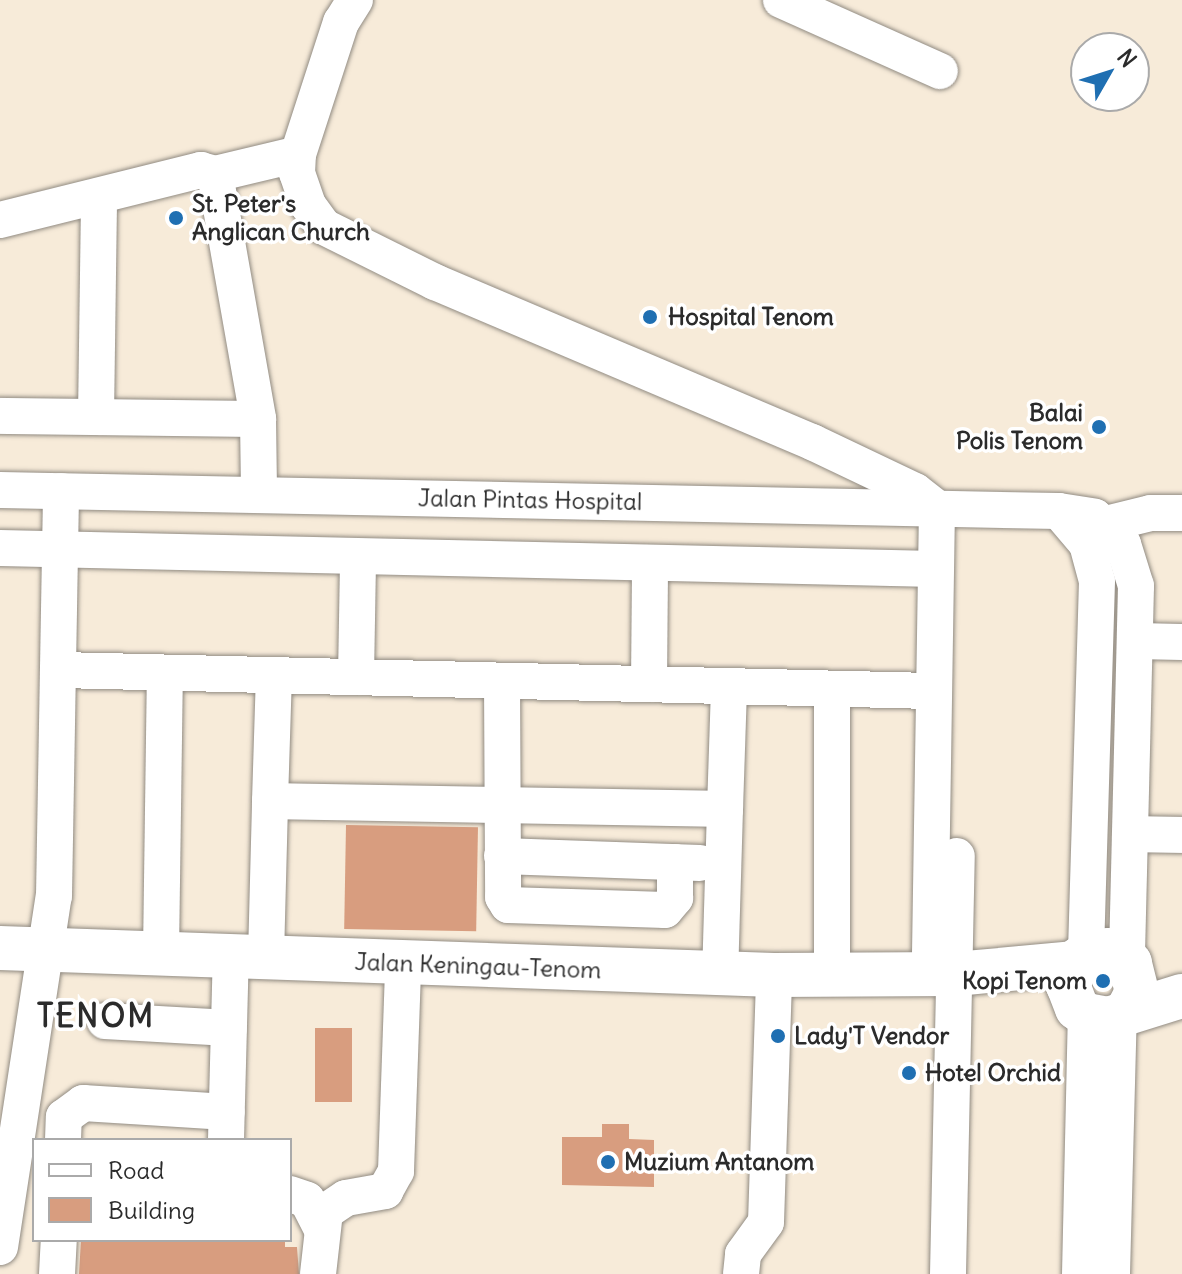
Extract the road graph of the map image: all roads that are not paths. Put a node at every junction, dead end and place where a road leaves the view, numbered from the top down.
1 (355, 0) edge
2 (781, 0) edge
3 (940, 71) dead end
4 (298, 154) junction
5 (215, 174) junction
6 (99, 196) junction
7 (0, 220) edge
8 (0, 416) edge
9 (96, 417) junction
10 (258, 419) junction
11 (0, 490) edge
12 (61, 491) junction
13 (259, 495) junction
14 (949, 509) junction
15 (1059, 511) junction
16 (1182, 513) edge
17 (1106, 524) junction
18 (0, 548) edge
19 (60, 550) junction
20 (358, 557) junction
21 (1130, 557) junction
22 (1093, 562) junction
23 (650, 563) junction
24 (936, 569) junction
25 (1137, 641) junction
26 (1182, 642) edge
27 (60, 670) junction
28 (165, 673) junction
29 (356, 677) junction
30 (502, 681) junction
31 (649, 684) junction
32 (832, 689) junction
33 (273, 691) junction
34 (934, 691) junction
35 (729, 702) junction
36 (270, 801) junction
37 (502, 805) junction
38 (725, 809) junction
39 (1130, 834) junction
40 (1182, 835) edge
41 (502, 856) junction
42 (675, 862) junction
43 (724, 864) junction
44 (0, 948) edge
45 (44, 949) junction
46 (161, 953) junction
47 (248, 956) junction
48 (1104, 960) junction
49 (403, 966) junction
50 (1182, 972) edge
51 (720, 974) junction
52 (943, 974) junction
53 (774, 975) junction
54 (832, 976) junction
55 (1182, 996) edge
56 (1102, 1012) junction
57 (105, 1021) dead end
58 (229, 1028) junction
59 (226, 1126) edge
60 (63, 1138) edge
61 (292, 1195) edge
62 (321, 1227) junction
63 (59, 1242) edge
64 (0, 1247) edge
65 (57, 1274) edge
66 (318, 1274) edge
67 (741, 1274) edge
68 (948, 1274) edge
69 (1080, 1274) edge
70 (1112, 1274) edge

1 - 4 street
2 - 3 street
4 - 5 street
4 - 14 street
5 - 6 street
5 - 10 street
6 - 7 street
6 - 9 street
8 - 9 street
9 - 10 street
10 - 13 street
11 - 12 street, Jalan Pintas Hospital
12 - 13 street, Jalan Pintas Hospital
12 - 19 street
13 - 14 street, Jalan Pintas Hospital
14 - 15 street, Jalan Pintas Hospital
14 - 24 street
14 - 52 street
15 - 17 street, Jalan Pintas Hospital
15 - 22 street
16 - 17 street
17 - 21 street
18 - 19 street
19 - 20 street
19 - 27 street
20 - 23 street
20 - 29 street
21 - 22 street
21 - 25 street
22 - 48 street
23 - 24 street
23 - 31 street
24 - 34 street
25 - 26 street
25 - 39 street
27 - 28 street
27 - 45 street
28 - 33 street
28 - 46 street
29 - 30 street
29 - 33 street
30 - 31 street
30 - 37 street
31 - 35 street
32 - 34 street
32 - 35 street
32 - 54 street
33 - 36 street
34 - 52 street
35 - 38 street
36 - 37 street
36 - 47 street
37 - 38 street
37 - 41 street
38 - 43 street
39 - 40 street
39 - 48 street
41 - 42 street
41 - 42 street
42 - 43 street
43 - 51 street
44 - 45 main road, Jalan Keningau-Tenom
45 - 46 main road, Jalan Keningau-Tenom
45 - 64 street
46 - 47 main road, Jalan Keningau-Tenom
47 - 49 main road, Jalan Keningau-Tenom
47 - 58 street
48 - 50 main road, Jalan Keningau-Tenom
48 - 52 main road, Jalan Keningau-Tenom
48 - 56 main road
48 - 56 main road
49 - 51 main road, Jalan Keningau-Tenom
49 - 62 street
51 - 53 main road, Jalan Keningau-Tenom
52 - 54 main road, Jalan Keningau-Tenom
52 - 56 main road, Jalan Keningau-Tenom
52 - 68 street
53 - 54 main road, Jalan Keningau-Tenom
53 - 67 street
55 - 56 main road
56 - 69 street
56 - 70 street
57 - 58 street
58 - 59 street
59 - 60 street
61 - 62 street
62 - 66 street
63 - 65 street

